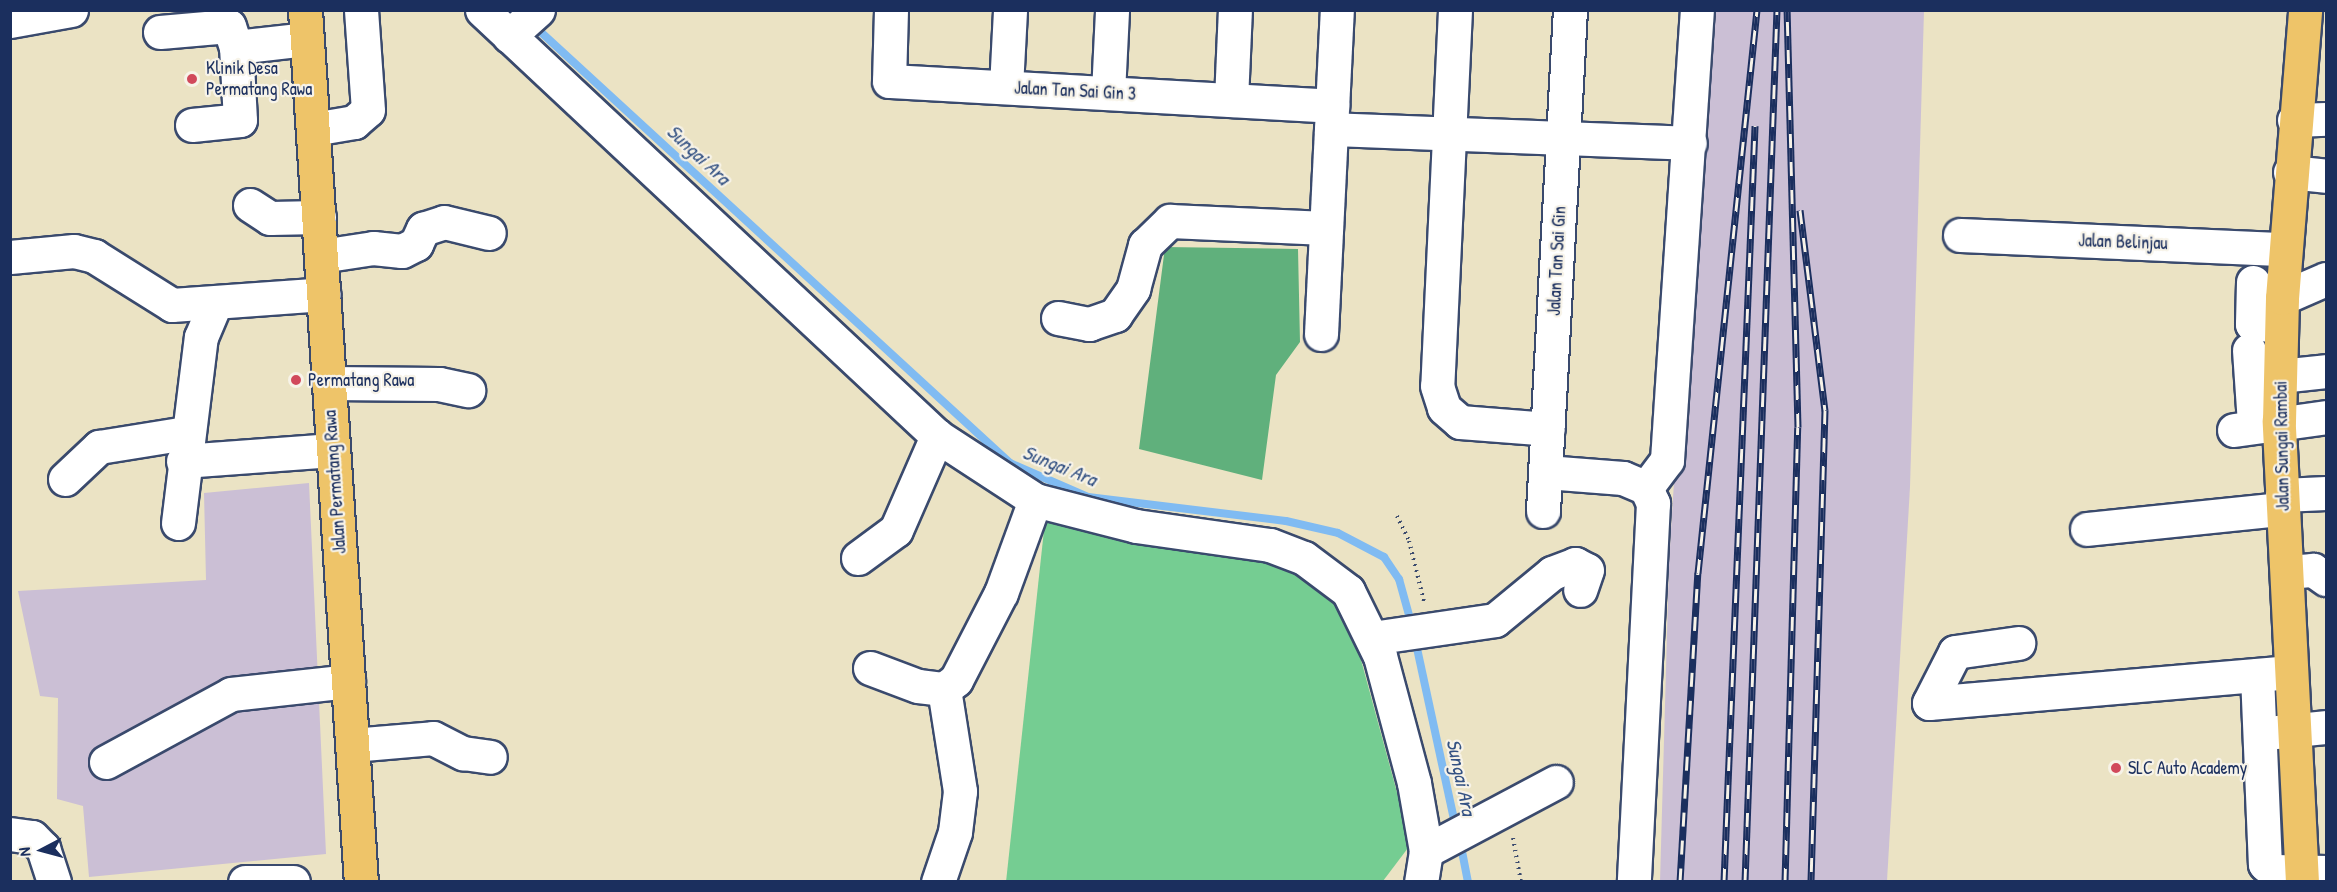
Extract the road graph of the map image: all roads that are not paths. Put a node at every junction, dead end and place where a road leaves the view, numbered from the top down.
1 (71, 10) edge
2 (361, 10) edge
3 (482, 10) edge
4 (891, 10) edge
5 (1010, 10) edge
6 (1112, 10) edge
7 (1236, 10) edge
8 (1337, 10) edge
9 (1455, 10) edge
10 (1570, 10) edge
11 (1696, 10) edge
12 (2305, 10) edge
13 (10, 21) edge
14 (305, 25) edge
15 (520, 26) edge
16 (160, 32) dead end
17 (236, 47) junction
18 (1006, 87) junction
19 (1108, 93) junction
20 (1232, 100) junction
21 (1332, 118) junction
22 (2326, 119) edge
23 (2294, 120) junction
24 (192, 125) dead end
25 (313, 129) junction
26 (1448, 134) junction
27 (1564, 138) junction
28 (1690, 143) junction
29 (2290, 172) junction
30 (2326, 176) edge
31 (250, 205) dead end
32 (319, 217) junction
33 (1326, 228) junction
34 (489, 233) dead end
35 (1960, 235) dead end
36 (2285, 249) junction
37 (321, 256) junction
38 (10, 257) edge
39 (2326, 279) edge
40 (2253, 282) dead end
41 (324, 294) junction
42 (215, 304) junction
43 (2281, 312) junction
44 (1058, 318) dead end
45 (1321, 334) dead end
46 (2249, 350) dead end
47 (2326, 371) edge
48 (2280, 376) junction
49 (329, 383) junction
50 (468, 390) dead end
51 (2326, 417) edge
52 (2256, 425) junction
53 (1548, 429) junction
54 (938, 436) junction
55 (185, 447) junction
56 (333, 450) junction
57 (1546, 472) junction
58 (65, 479) dead end
59 (1646, 488) junction
60 (2326, 493) edge
61 (1035, 500) junction
62 (2282, 502) junction
63 (1543, 511) dead end
64 (178, 523) dead end
65 (2087, 529) dead end
66 (858, 558) dead end
67 (2288, 572) junction
68 (2326, 579) edge
69 (1580, 590) dead end
70 (1376, 637) junction
71 (2018, 644) dead end
72 (870, 668) dead end
73 (2272, 673) junction
74 (348, 681) junction
75 (944, 689) junction
76 (2311, 729) edge
77 (2259, 734) junction
78 (352, 745) junction
79 (490, 757) dead end
80 (106, 762) dead end
81 (1556, 782) dead end
82 (10, 834) edge
83 (1429, 859) edge
84 (2310, 874) edge
85 (292, 880) edge
86 (54, 882) edge
87 (245, 882) edge
88 (361, 882) edge
89 (938, 882) edge
90 (1634, 882) edge

1 - 13 street
2 - 25 street
3 - 15 street
4 - 18 street, Jalan Tan Sai Gin 3
5 - 18 street
6 - 19 street
7 - 20 street
8 - 21 street
9 - 26 street
10 - 27 street, Jalan Tan Sai Gin
11 - 28 street
12 - 23 main road, Jalan Sungai Rambai
14 - 17 street
14 - 25 main road, Jalan Permatang Rawa
15 - 54 street
16 - 17 street
17 - 24 street
18 - 19 street, Jalan Tan Sai Gin 3
19 - 20 street, Jalan Tan Sai Gin 3
20 - 21 street, Jalan Tan Sai Gin 3
21 - 26 street, Jalan Tan Sai Gin 3
21 - 33 street
22 - 23 street
23 - 29 main road, Jalan Sungai Rambai
25 - 32 main road, Jalan Permatang Rawa
26 - 27 street, Jalan Tan Sai Gin 3
26 - 53 street
27 - 28 street, Jalan Tan Sai Gin 3
27 - 53 street, Jalan Tan Sai Gin
28 - 59 street
29 - 30 street
29 - 36 main road, Jalan Sungai Rambai
31 - 32 street
32 - 37 main road, Jalan Permatang Rawa
33 - 44 street
33 - 45 street
34 - 37 street
35 - 36 street, Jalan Belinjau
36 - 43 main road, Jalan Sungai Rambai
37 - 41 main road, Jalan Permatang Rawa
38 - 42 street
39 - 43 street
40 - 43 street
41 - 42 street
41 - 49 main road, Jalan Permatang Rawa
42 - 55 street
43 - 48 main road, Jalan Sungai Rambai
46 - 52 street
47 - 48 street
48 - 52 main road, Jalan Sungai Rambai
49 - 50 street
49 - 56 main road, Jalan Permatang Rawa
51 - 52 street
52 - 62 main road, Jalan Sungai Rambai
53 - 57 street, Jalan Tan Sai Gin
54 - 61 street
54 - 66 street
55 - 56 street
55 - 58 street
55 - 64 street
56 - 74 main road, Jalan Permatang Rawa
57 - 59 street
57 - 63 street, Jalan Tan Sai Gin
59 - 90 street
60 - 62 street
61 - 70 street
61 - 75 street
62 - 65 street
62 - 67 main road, Jalan Sungai Rambai
67 - 68 street
67 - 73 main road, Jalan Sungai Rambai
69 - 70 street
70 - 83 street
71 - 73 street
72 - 75 street
73 - 76 main road, Jalan Sungai Rambai
73 - 77 street
74 - 78 main road, Jalan Permatang Rawa
74 - 80 street
75 - 89 street
76 - 77 street
76 - 84 main road, Jalan Sungai Rambai
77 - 84 street
78 - 79 street
78 - 88 main road, Jalan Permatang Rawa
81 - 83 street
82 - 86 street
85 - 87 street

